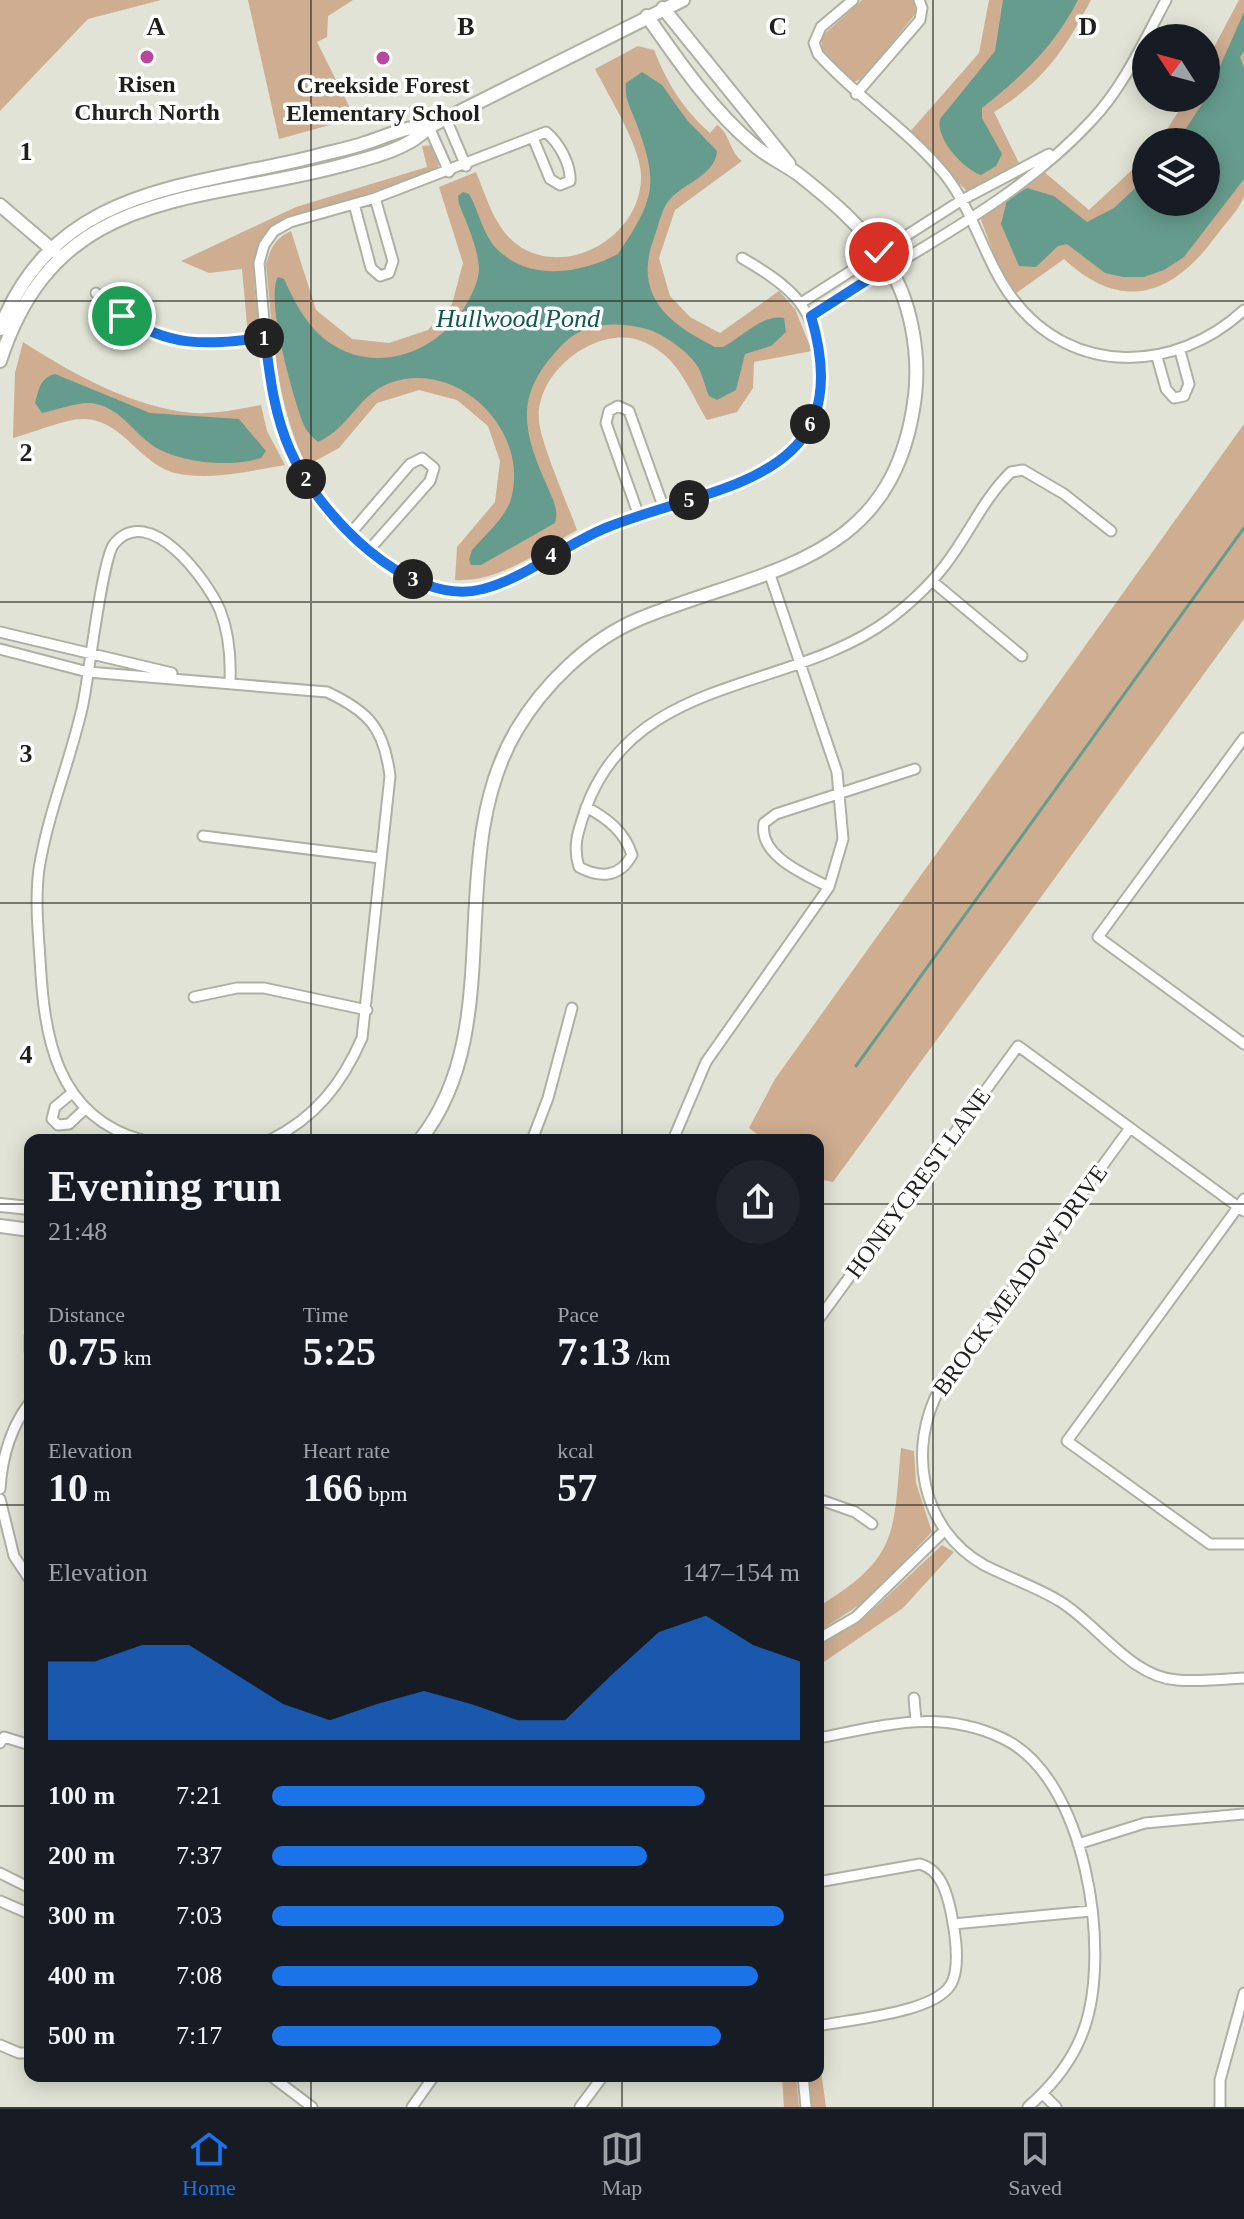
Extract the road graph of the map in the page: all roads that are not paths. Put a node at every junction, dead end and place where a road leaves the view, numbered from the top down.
1 (683, 0) edge
2 (853, 0) edge
3 (919, 0) edge
4 (1166, 0) edge
5 (666, 4) edge
6 (647, 16) junction
7 (856, 94) junction
8 (446, 119) junction
9 (429, 127) junction
10 (533, 138) junction
11 (1060, 150) junction
12 (466, 166) junction
13 (449, 172) junction
14 (796, 173) junction
15 (375, 198) junction
16 (962, 200) junction
17 (354, 204) junction
18 (0, 205) edge
19 (971, 216) junction
20 (55, 252) junction
21 (879, 252) junction
22 (742, 258) dead end
23 (889, 266) junction
24 (96, 293) dead end
25 (801, 303) junction
26 (1244, 310) edge
27 (811, 316) junction
28 (0, 329) edge
29 (265, 338) junction
30 (1180, 351) junction
31 (1157, 357) junction
32 (0, 361) edge
33 (663, 506) junction
34 (639, 516) junction
35 (1111, 531) dead end
36 (350, 534) junction
37 (369, 550) junction
38 (770, 575) junction
39 (932, 581) junction
40 (0, 632) edge
41 (0, 649) edge
42 (92, 654) junction
43 (1022, 656) dead end
44 (802, 663) junction
45 (88, 672) junction
46 (198, 679) junction
47 (230, 681) junction
48 (1244, 738) edge
49 (915, 769) dead end
50 (841, 792) junction
51 (586, 807) junction
52 (203, 836) dead end
53 (380, 858) junction
54 (829, 887) junction
55 (194, 997) dead end
56 (572, 1008) dead end
57 (367, 1010) junction
58 (1244, 1044) edge
59 (72, 1093) junction
60 (86, 1108) junction
61 (1130, 1128) junction
62 (132, 1134) edge
63 (280, 1134) edge
64 (425, 1134) edge
65 (534, 1134) edge
66 (676, 1134) edge
67 (0, 1205) edge
68 (1242, 1206) edge
69 (24, 1207) edge
70 (0, 1226) edge
71 (24, 1229) edge
72 (824, 1312) edge
73 (24, 1412) edge
74 (0, 1489) edge
75 (0, 1499) edge
76 (824, 1501) edge
77 (872, 1524) dead end
78 (945, 1530) junction
79 (1244, 1544) edge
80 (24, 1571) edge
81 (824, 1636) edge
82 (1244, 1678) edge
83 (914, 1698) dead end
84 (916, 1720) junction
85 (824, 1737) edge
86 (0, 1743) edge
87 (24, 1743) edge
88 (1244, 1814) edge
89 (1078, 1844) junction
90 (0, 1873) edge
91 (824, 1881) edge
92 (24, 1885) edge
93 (0, 1901) edge
94 (24, 1911) edge
95 (1091, 1911) junction
96 (953, 1924) junction
97 (1244, 1993) edge
98 (824, 2025) edge
99 (0, 2045) edge
100 (24, 2053) edge
101 (279, 2082) edge
102 (430, 2082) edge
103 (599, 2082) edge
104 (804, 2082) edge
105 (1043, 2094) junction
106 (416, 2106) edge
107 (312, 2107) edge
108 (580, 2107) edge
109 (806, 2107) edge
110 (1028, 2107) edge
111 (1056, 2107) edge
112 (1220, 2107) edge

1 - 5 street
2 - 7 street
3 - 7 street
4 - 11 street
5 - 6 street
5 - 14 street
6 - 8 street
6 - 14 street
7 - 16 street
8 - 9 street
8 - 12 street
9 - 13 street
9 - 20 street
10 - 10 street
10 - 12 street
11 - 16 street
11 - 19 street
12 - 13 street
13 - 15 street
14 - 21 street
15 - 17 street
15 - 17 street
16 - 19 street
16 - 21 street
17 - 29 street
18 - 20 street
19 - 23 street
19 - 31 street
20 - 28 street
20 - 32 street
21 - 23 street
21 - 25 street
22 - 25 street
23 - 27 street
23 - 38 street
24 - 29 street
25 - 27 street
26 - 30 street
27 - 33 street
29 - 36 street
30 - 31 street
30 - 31 street
33 - 34 street
33 - 34 street
34 - 37 street
35 - 39 street
36 - 37 street
36 - 37 street
38 - 44 street
38 - 64 street
39 - 43 street
39 - 44 street
40 - 42 street
41 - 45 street
42 - 45 street
42 - 46 street
42 - 47 street
44 - 50 street
44 - 51 street
45 - 46 street
45 - 59 street
46 - 47 street
47 - 53 street
48 - 58 street
49 - 50 street
50 - 54 street
50 - 54 street
51 - 51 street
52 - 53 street
53 - 57 street
54 - 66 street
55 - 57 street
56 - 65 street
57 - 63 street
59 - 60 street
59 - 60 street
60 - 62 street
61 - 68 street
61 - 72 street, HONEYCREST LANE
61 - 78 street, BROCK MEADOW DRIVE
67 - 69 street
68 - 79 street
70 - 71 street
73 - 74 street
75 - 80 street
76 - 77 street
78 - 81 street
78 - 82 street
83 - 84 street
84 - 85 street
84 - 89 street
86 - 87 street
88 - 89 street
89 - 95 street
90 - 92 street
91 - 96 street
93 - 94 street
95 - 96 street
95 - 105 street
96 - 98 street
97 - 112 street
99 - 100 street
101 - 107 street
102 - 106 street
103 - 108 street
104 - 109 street
105 - 110 street
105 - 111 street

